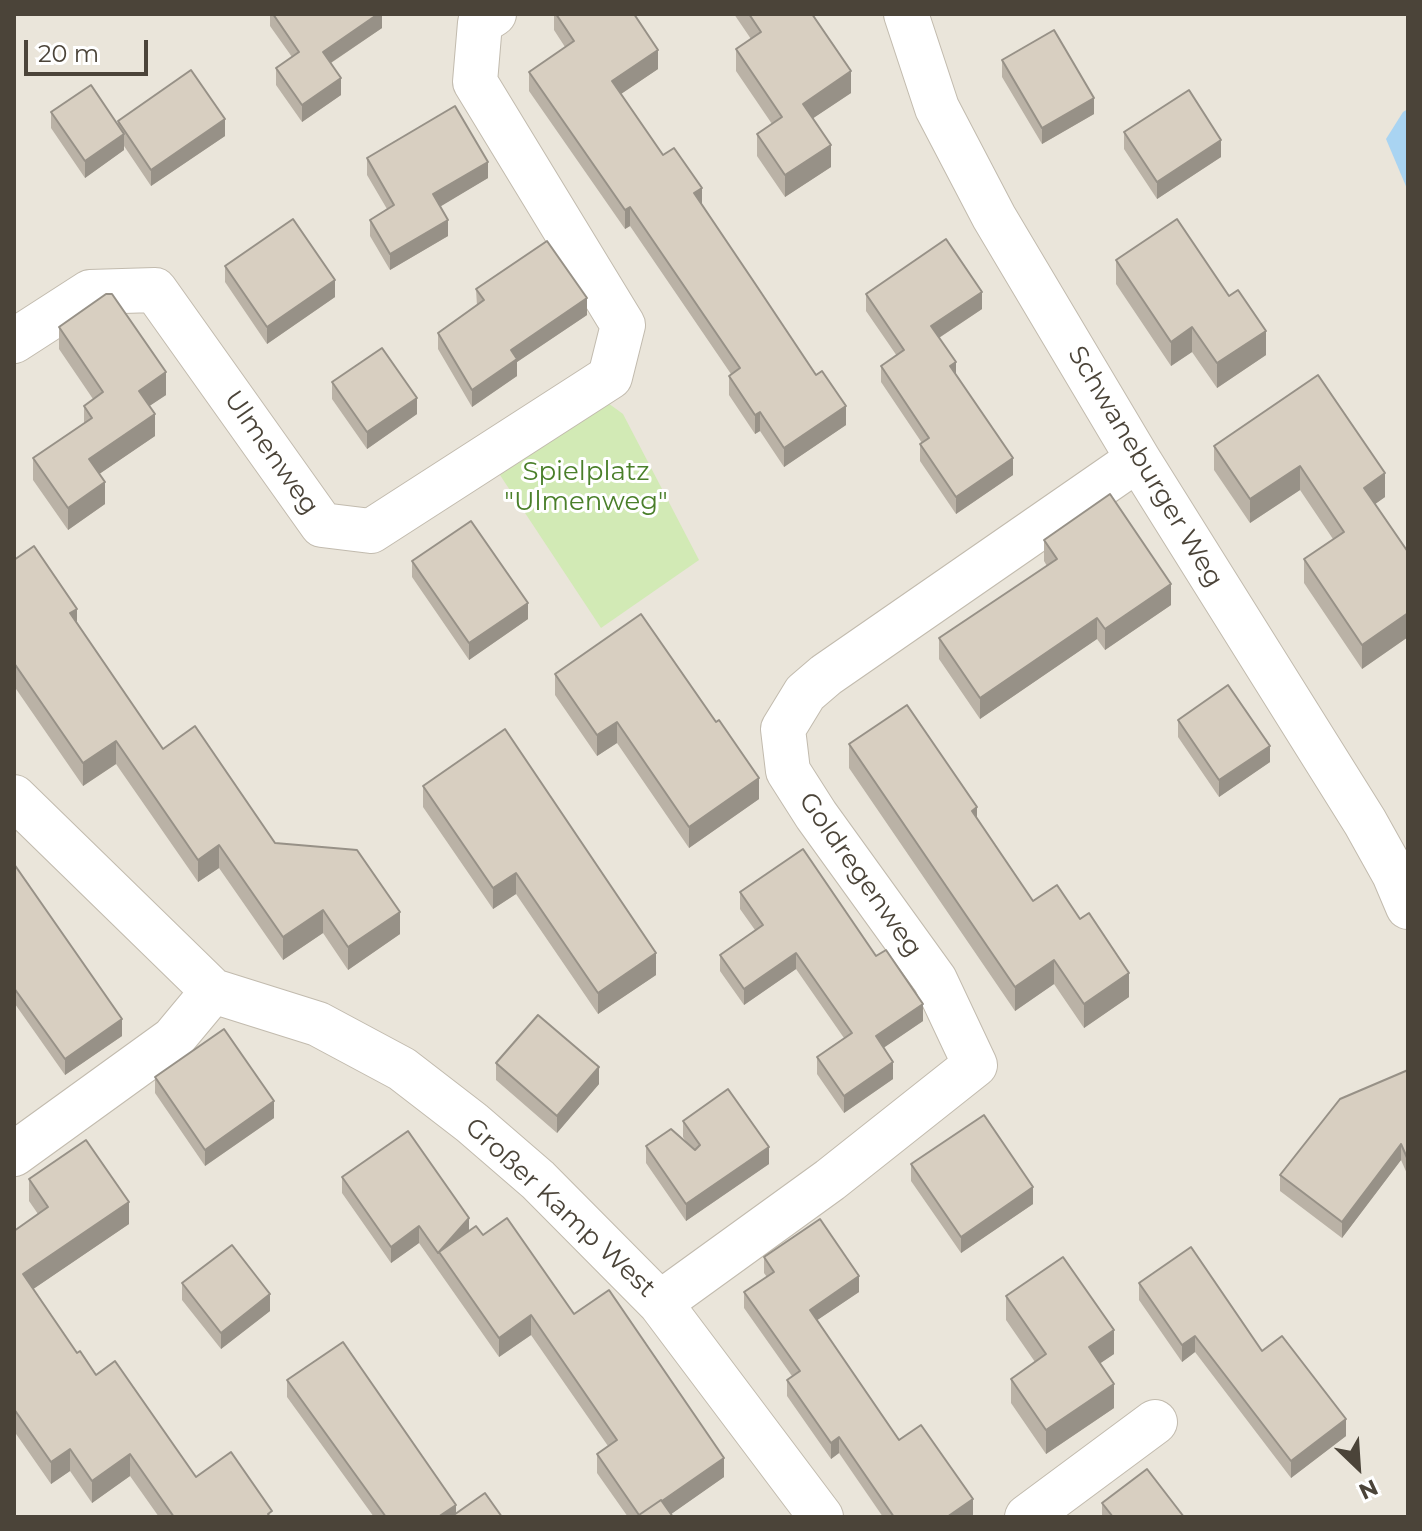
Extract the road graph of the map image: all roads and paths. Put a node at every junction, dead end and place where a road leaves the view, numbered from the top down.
1 (494, 14) edge
2 (906, 14) edge
3 (14, 341) edge
4 (1138, 459) junction
5 (14, 797) edge
6 (1408, 907) edge
7 (213, 991) junction
8 (14, 1154) edge
9 (660, 1303) junction
10 (1155, 1422) dead end
11 (821, 1517) edge
12 (1027, 1517) edge

1 - 3 street, Ulmenweg
2 - 4 street, Schwaneburger Weg
4 - 6 street, Schwaneburger Weg
4 - 9 street, Goldregenweg
5 - 7 street, Großer Kamp West
7 - 8 street
7 - 9 street, Großer Kamp West
9 - 11 street, Großer Kamp West
10 - 12 street

